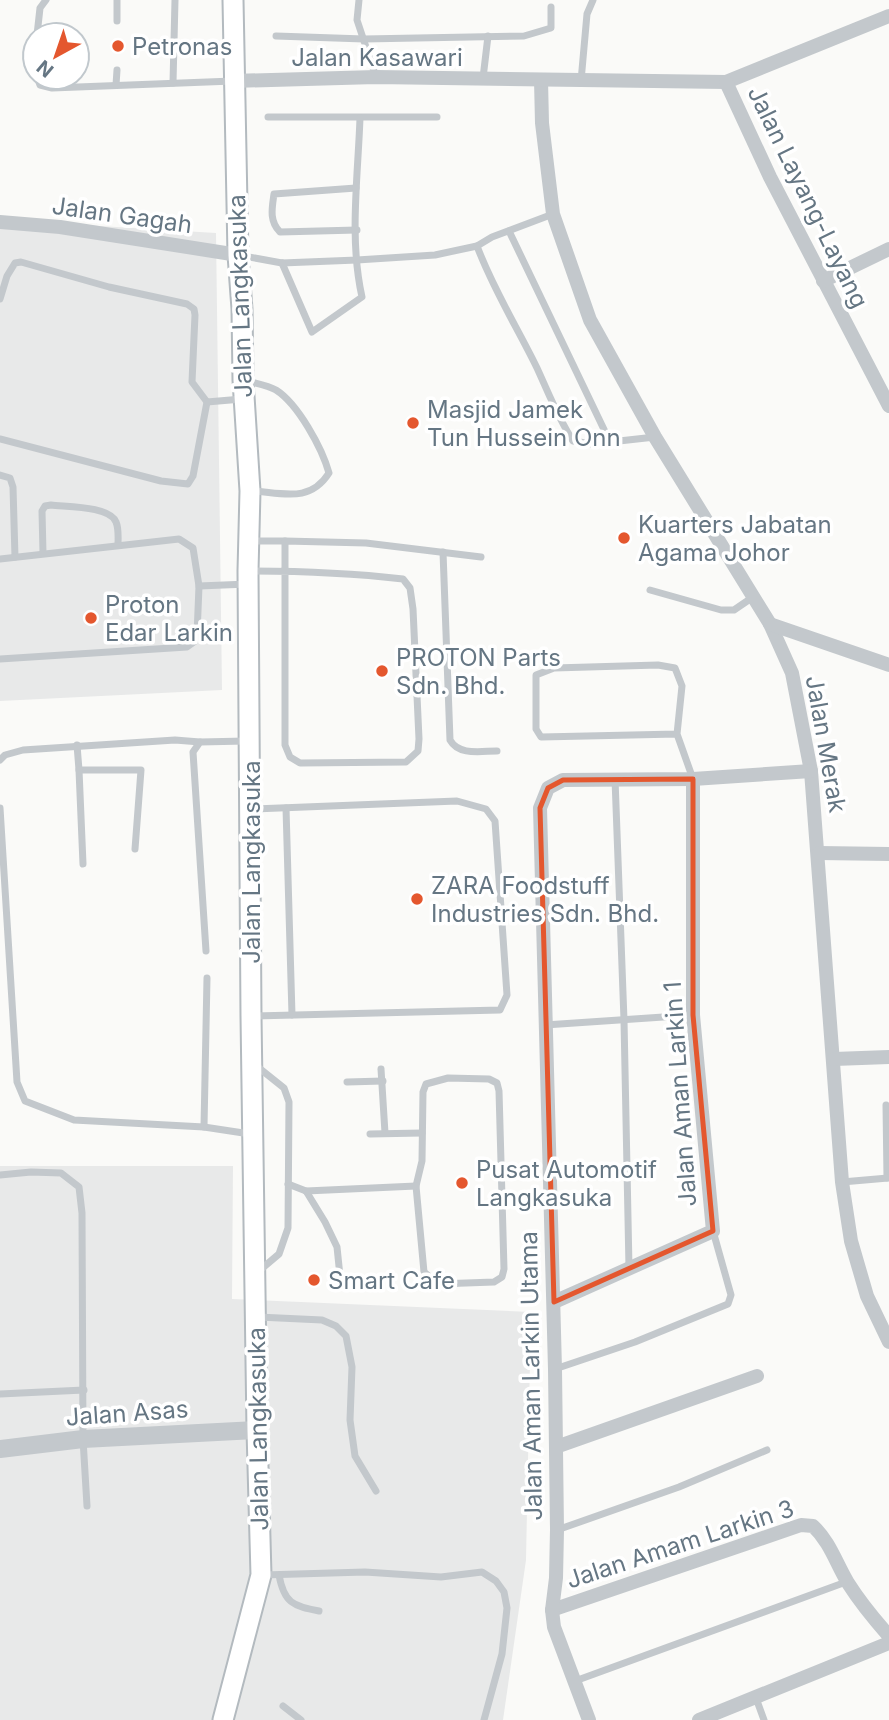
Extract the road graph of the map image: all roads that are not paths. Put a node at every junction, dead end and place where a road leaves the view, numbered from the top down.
1 (46, 0) edge
2 (117, 0) edge
3 (175, 0) edge
4 (233, 0) edge
5 (359, 0) edge
6 (593, 0) edge
7 (551, 8) dead end
8 (889, 16) edge
9 (39, 21) edge
10 (117, 21) dead end
11 (276, 36) dead end
12 (488, 36) junction
13 (364, 39) junction
14 (117, 70) dead end
15 (376, 77) junction
16 (483, 79) junction
17 (541, 80) junction
18 (581, 80) junction
19 (233, 81) junction
20 (726, 82) junction
21 (173, 83) junction
22 (116, 85) junction
23 (91, 86) edge
24 (268, 117) dead end
25 (437, 117) dead end
26 (360, 118) junction
27 (356, 188) junction
28 (553, 214) junction
29 (0, 222) edge
30 (357, 230) junction
31 (509, 231) junction
32 (477, 246) junction
33 (889, 249) edge
34 (237, 255) junction
35 (357, 260) junction
36 (282, 263) junction
37 (823, 281) junction
38 (0, 299) edge
39 (244, 389) junction
40 (207, 402) junction
41 (889, 406) edge
42 (655, 437) junction
43 (0, 439) edge
44 (610, 442) junction
45 (0, 475) edge
46 (250, 491) junction
47 (249, 541) junction
48 (285, 541) junction
49 (118, 545) junction
50 (443, 552) junction
51 (43, 553) junction
52 (15, 557) junction
53 (481, 557) dead end
54 (0, 559) edge
55 (284, 571) junction
56 (248, 578) junction
57 (199, 586) junction
58 (650, 590) dead end
59 (753, 597) junction
60 (770, 624) junction
61 (808, 637) junction
62 (784, 657) junction
63 (0, 659) edge
64 (889, 665) edge
65 (677, 734) junction
66 (251, 741) junction
67 (200, 742) junction
68 (77, 746) junction
69 (497, 751) dead end
70 (0, 760) edge
71 (79, 770) junction
72 (811, 771) junction
73 (615, 779) junction
74 (693, 779) junction
75 (0, 808) edge
76 (286, 808) junction
77 (251, 809) junction
78 (135, 849) dead end
79 (819, 853) junction
80 (889, 853) edge
81 (83, 864) dead end
82 (206, 951) dead end
83 (207, 978) dead end
84 (292, 1015) junction
85 (693, 1015) junction
86 (251, 1016) junction
87 (624, 1020) junction
88 (544, 1025) junction
89 (889, 1057) edge
90 (834, 1059) junction
91 (254, 1064) junction
92 (381, 1069) dead end
93 (383, 1081) junction
94 (347, 1082) dead end
95 (886, 1105) dead end
96 (204, 1127) junction
97 (385, 1133) junction
98 (422, 1133) junction
99 (254, 1134) junction
100 (370, 1134) dead end
101 (0, 1175) edge
102 (888, 1178) edge
103 (842, 1182) junction
104 (288, 1184) junction
105 (416, 1186) junction
106 (306, 1191) junction
107 (713, 1231) junction
108 (629, 1268) junction
109 (256, 1275) junction
110 (340, 1276) dead end
111 (554, 1302) junction
112 (256, 1317) junction
113 (889, 1342) edge
114 (555, 1369) junction
115 (757, 1376) dead end
116 (84, 1390) junction
117 (0, 1394) edge
118 (257, 1430) junction
119 (83, 1439) junction
120 (556, 1447) junction
121 (0, 1449) edge
122 (767, 1450) dead end
123 (376, 1491) dead end
124 (87, 1506) dead end
125 (557, 1530) junction
126 (270, 1575) junction
127 (847, 1581) junction
128 (552, 1610) junction
129 (319, 1611) dead end
130 (889, 1636) edge
131 (889, 1643) edge
132 (574, 1681) junction
133 (755, 1698) junction
134 (283, 1706) dead end
135 (223, 1720) edge
136 (302, 1720) edge
137 (484, 1720) edge
138 (589, 1720) edge
139 (699, 1720) edge
140 (764, 1720) edge

1 - 9 lane
2 - 10 lane
3 - 21 lane
4 - 19 main road, Jalan Langkasuka
5 - 13 lane
6 - 18 lane
7 - 12 lane
8 - 20 street, Jalan Kasawari
11 - 13 lane
12 - 13 lane
12 - 16 lane
13 - 15 lane
14 - 22 lane
15 - 16 street, Jalan Kasawari
15 - 19 street, Jalan Kasawari
16 - 17 street, Jalan Kasawari
17 - 18 street, Jalan Kasawari
17 - 28 street, Jalan Merak
18 - 20 street, Jalan Kasawari
19 - 21 lane, Jalan Kasawari
19 - 34 main road, Jalan Langkasuka
20 - 37 street, Jalan Layang-Layang
21 - 22 lane, Jalan Kasawari
22 - 23 lane, Jalan Kasawari
24 - 26 lane
25 - 26 lane
26 - 27 lane
27 - 30 lane
27 - 30 lane
28 - 31 lane
28 - 42 street, Jalan Merak
29 - 34 street, Jalan Gagah
30 - 35 lane
31 - 32 lane
31 - 44 lane
32 - 35 lane
32 - 44 lane
33 - 37 street
34 - 36 lane
34 - 39 main road, Jalan Langkasuka
35 - 36 lane
35 - 36 lane
37 - 41 street, Jalan Layang-Layang
38 - 40 lane
39 - 40 lane
39 - 46 main road, Jalan Langkasuka
39 - 46 lane
40 - 43 lane
42 - 44 lane
42 - 59 street, Jalan Merak
45 - 52 lane
46 - 47 main road, Jalan Langkasuka
47 - 48 lane
47 - 56 main road, Jalan Langkasuka
48 - 50 lane
48 - 55 lane
49 - 51 lane
49 - 51 lane
49 - 57 lane
50 - 53 lane
50 - 69 lane
51 - 52 lane
52 - 54 lane
55 - 55 lane
55 - 56 lane
56 - 57 lane
56 - 66 main road, Jalan Langkasuka
57 - 63 lane
58 - 59 lane
59 - 60 street, Jalan Merak
60 - 61 street
60 - 62 street, Jalan Merak
61 - 62 street
61 - 64 street
62 - 72 street, Jalan Merak
65 - 65 lane
65 - 74 lane
66 - 67 lane
66 - 77 main road, Jalan Langkasuka
67 - 68 lane
67 - 82 lane
68 - 70 lane
68 - 71 lane
71 - 78 lane
71 - 81 lane
72 - 74 street, Jalan Aman Larkin Utama
72 - 79 street, Jalan Merak
73 - 74 street, Jalan Aman Larkin Utama
73 - 87 lane
73 - 88 street, Jalan Aman Larkin Utama
74 - 85 street, Jalan Aman Larkin 1
75 - 96 lane
76 - 77 lane
76 - 84 lane
76 - 84 lane
77 - 86 main road, Jalan Langkasuka
79 - 80 street
79 - 90 street, Jalan Merak
83 - 96 lane
84 - 86 lane
85 - 87 lane
85 - 107 street, Jalan Aman Larkin 1
86 - 91 main road, Jalan Langkasuka
87 - 88 lane
87 - 108 lane
88 - 111 street, Jalan Aman Larkin Utama
89 - 90 street
90 - 103 street, Jalan Merak
91 - 99 main road, Jalan Langkasuka
91 - 104 lane
92 - 93 lane
93 - 94 lane
93 - 97 lane
95 - 102 lane
96 - 99 lane
97 - 98 lane
97 - 100 lane
98 - 105 lane
98 - 105 lane
99 - 109 main road, Jalan Langkasuka
101 - 116 lane
102 - 103 lane
103 - 113 street, Jalan Merak
104 - 106 lane
104 - 109 lane
105 - 106 lane
106 - 110 lane
107 - 108 street, Jalan Aman Larkin 1
107 - 114 lane
108 - 111 street, Jalan Aman Larkin 1
109 - 112 main road, Jalan Langkasuka
111 - 114 street, Jalan Aman Larkin Utama
112 - 118 main road, Jalan Langkasuka
112 - 123 lane
114 - 120 street, Jalan Aman Larkin Utama
115 - 120 street
116 - 117 lane
116 - 119 lane
118 - 119 street, Jalan Asas
118 - 126 main road, Jalan Langkasuka
119 - 121 street, Jalan Asas
119 - 124 lane
120 - 125 street, Jalan Aman Larkin Utama
122 - 125 lane
125 - 128 street, Jalan Aman Larkin Utama
126 - 129 lane
126 - 135 main road, Jalan Langkasuka
126 - 137 lane
127 - 128 street, Jalan Amam Larkin 3
127 - 130 street, Jalan Amam Larkin 3
127 - 132 lane
128 - 132 street, Jalan Aman Larkin Utama
131 - 133 street
132 - 138 street, Jalan Aman Larkin Utama
133 - 139 street
133 - 140 lane
134 - 136 lane

